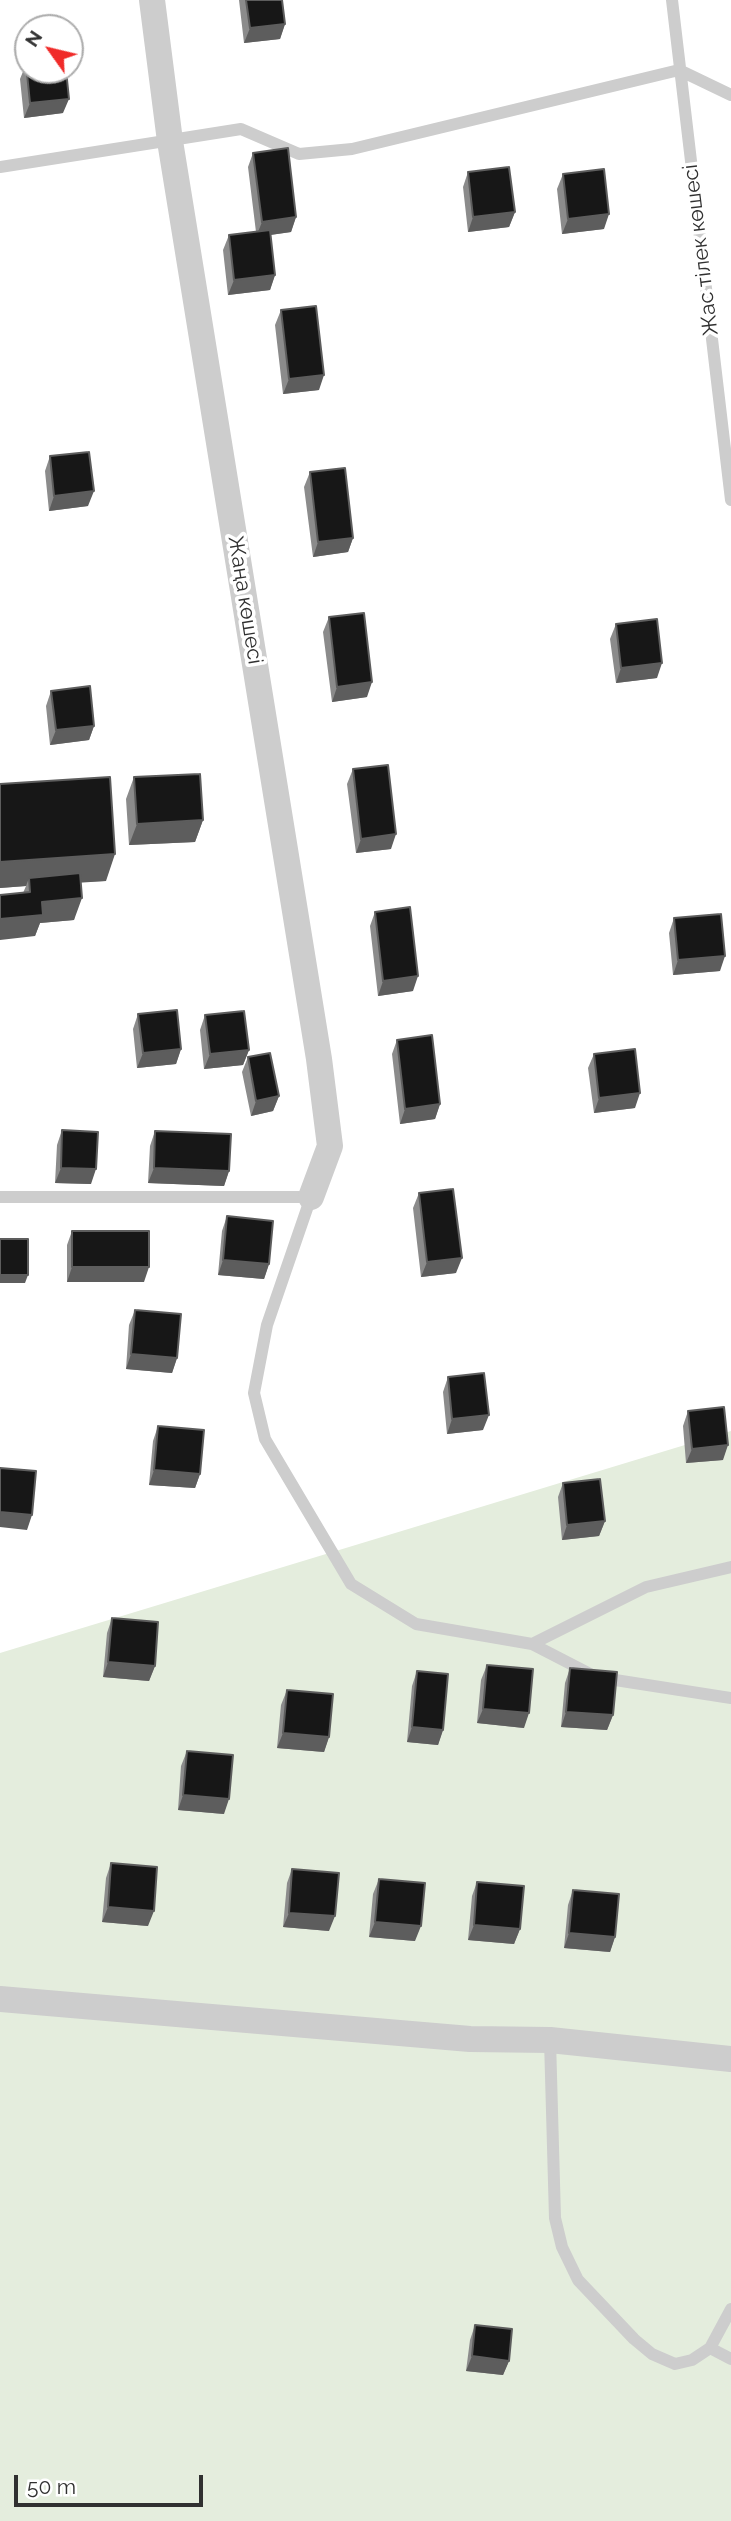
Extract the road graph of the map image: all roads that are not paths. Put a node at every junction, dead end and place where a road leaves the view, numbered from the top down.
1 (152, 0) edge
2 (672, 0) edge
3 (679, 70) junction
4 (731, 95) edge
5 (170, 141) junction
6 (0, 167) edge
7 (731, 500) edge
8 (0, 1197) edge
9 (311, 1197) junction
10 (731, 1567) edge
11 (532, 1644) junction
12 (731, 1698) edge
13 (0, 1999) edge
14 (550, 2040) junction
15 (731, 2059) edge
16 (731, 2309) edge
17 (710, 2348) junction
18 (731, 2359) edge

1 - 5 street, Жаңа көшесі
2 - 3 lane, Жас тілек көшесі
3 - 4 lane
3 - 5 lane
3 - 7 lane, Жас тілек көшесі
5 - 6 lane
5 - 9 street, Жаңа көшесі
8 - 9 lane
9 - 11 lane
10 - 11 lane
11 - 12 lane
13 - 14 street
14 - 15 street
14 - 17 lane
16 - 17 lane
17 - 18 lane

